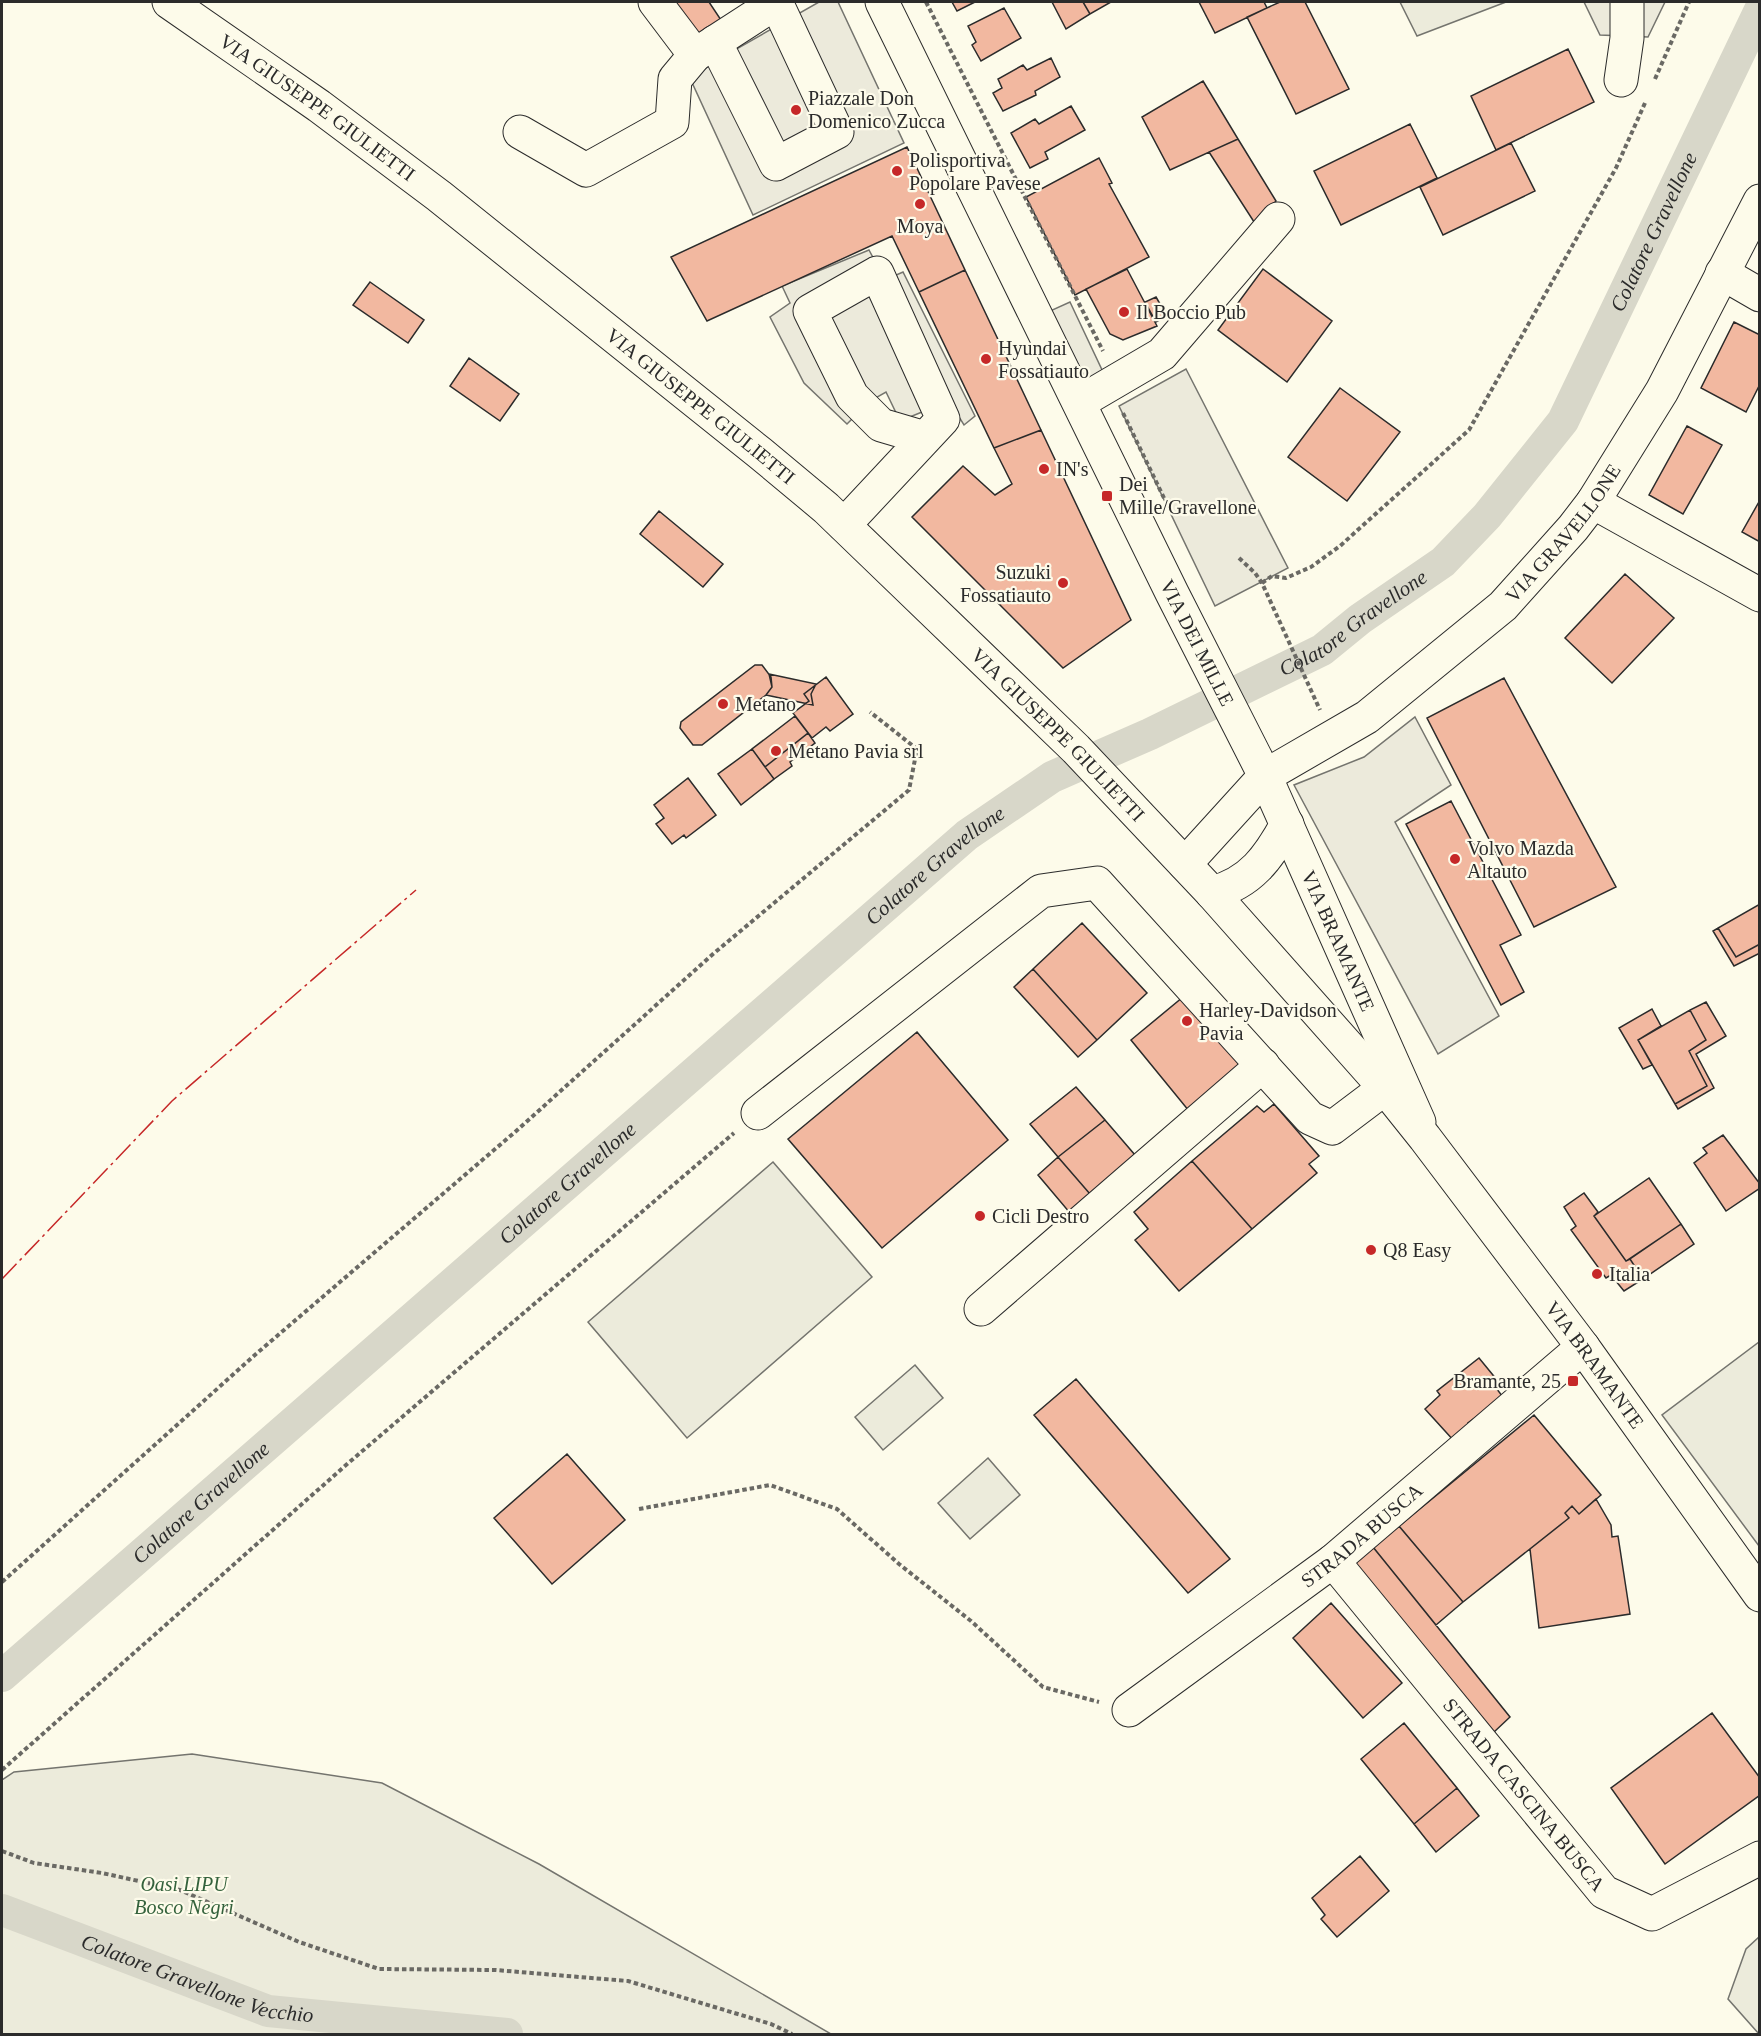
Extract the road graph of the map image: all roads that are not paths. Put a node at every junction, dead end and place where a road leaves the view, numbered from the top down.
1 (168, 2) edge
2 (655, 2) edge
3 (776, 2) edge
4 (882, 2) edge
5 (1627, 2) edge
6 (705, 49) junction
7 (1635, 86) road end
8 (520, 132) dead end
9 (1760, 201) edge
10 (1278, 219) dead end
11 (1722, 273) junction
12 (1760, 295) edge
13 (1080, 402) junction
14 (925, 438) junction
15 (1593, 502) junction
16 (844, 525) junction
17 (1760, 595) edge
18 (1265, 776) junction
19 (1287, 824) junction
20 (1185, 864) junction
21 (1212, 893) junction
22 (1263, 1065) junction
23 (1385, 1088) junction
24 (758, 1113) road end
25 (1425, 1138) junction
26 (981, 1309) dead end
27 (1583, 1347) junction
28 (1333, 1561) junction
29 (1760, 1595) edge
30 (1129, 1710) road end
31 (1760, 1858) edge

1 - 16 street, VIA GIUSEPPE GIULIETTI
2 - 6 street
3 - 6 street
3 - 6 street
4 - 13 street, VIA DEI MILLE
5 - 7 street
6 - 8 street
9 - 11 street, VIA GRAVELLONE
10 - 13 street
11 - 12 street
11 - 15 street, VIA GRAVELLONE
13 - 18 street, VIA DEI MILLE
14 - 14 street
14 - 16 street
15 - 17 street
15 - 18 street, VIA GRAVELLONE
16 - 20 street, VIA GIUSEPPE GIULIETTI
18 - 19 street, VIA BRAMANTE
18 - 20 street
19 - 21 street
19 - 25 street, VIA BRAMANTE
20 - 21 street, VIA BRAMANTE
21 - 23 street, VIA BRAMANTE
22 - 23 street
22 - 24 street
22 - 26 street
23 - 25 street, VIA BRAMANTE
25 - 27 street, VIA BRAMANTE
27 - 28 street, STRADA BUSCA
27 - 29 street, VIA BRAMANTE
28 - 30 street, STRADA BUSCA
28 - 31 street, STRADA CASCINA BUSCA

